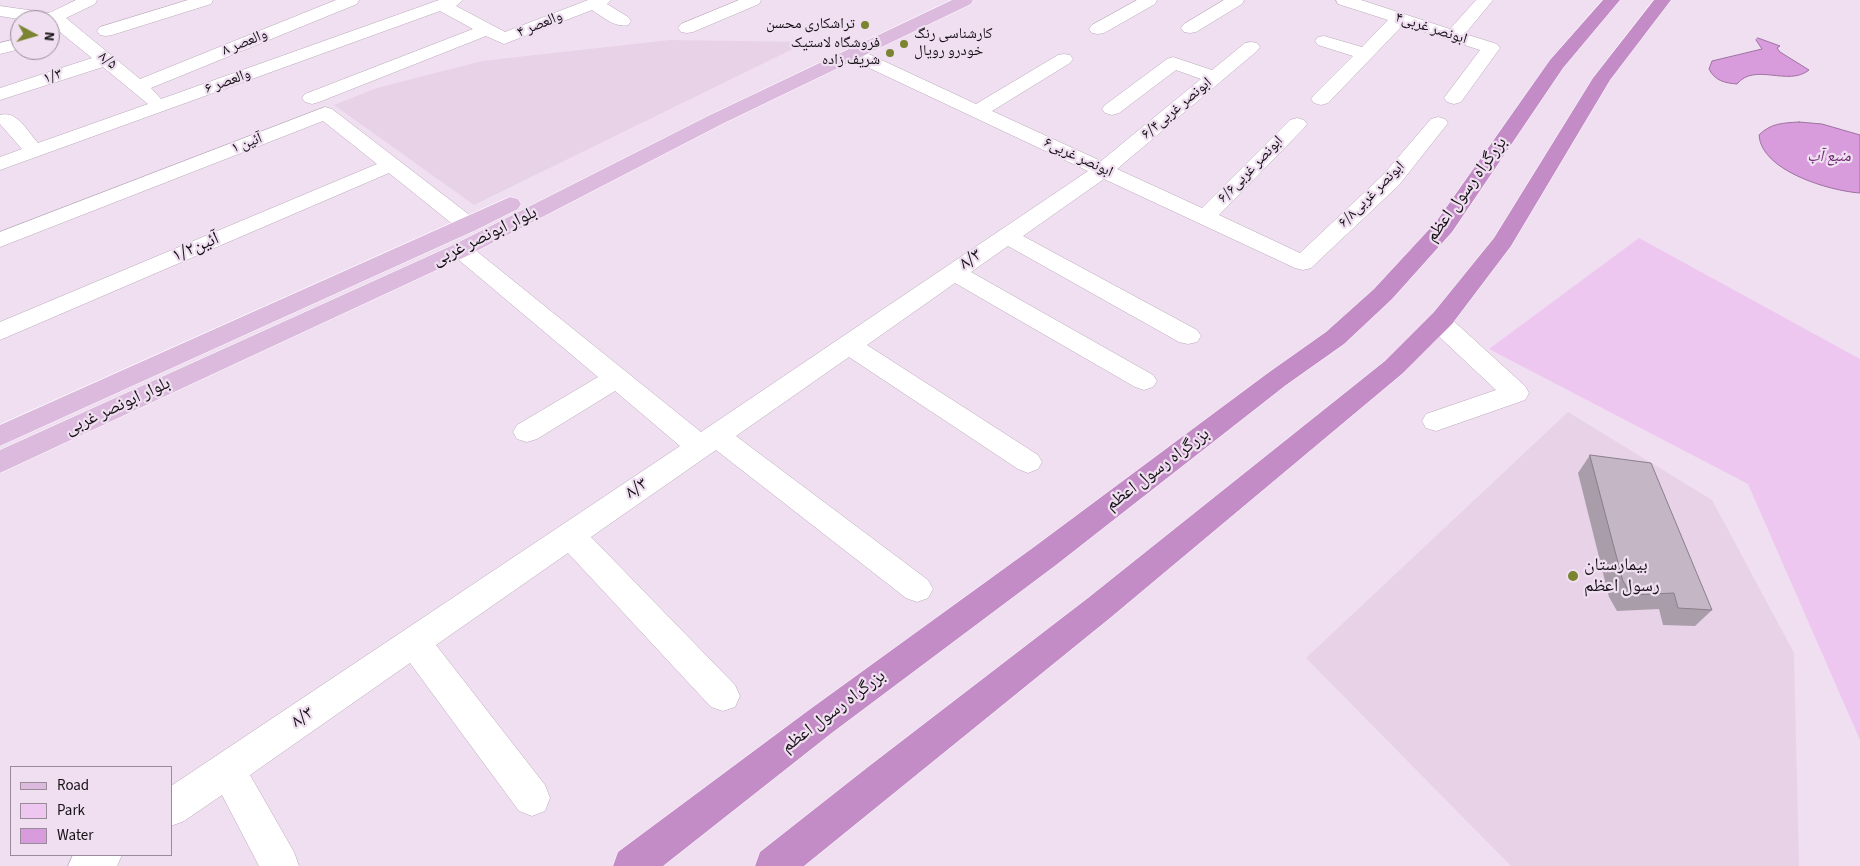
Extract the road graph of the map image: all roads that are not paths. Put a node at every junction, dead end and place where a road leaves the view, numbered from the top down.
1 (89, 0) edge
2 (205, 0) edge
3 (352, 0) edge
4 (752, 0) edge
5 (932, 0) edge
6 (965, 0) edge
7 (1149, 0) edge
8 (1236, 0) edge
9 (1344, 0) edge
10 (1485, 0) edge
11 (1612, 0) edge
12 (1663, 0) edge
13 (449, 2) edge
14 (599, 2) edge
15 (1400, 18) junction
16 (622, 21) dead end
17 (60, 24) edge
18 (687, 28) dead end
19 (1190, 28) dead end
20 (1098, 29) dead end
21 (60, 30) edge
22 (486, 30) junction
23 (106, 31) dead end
24 (1454, 36) junction
25 (1324, 41) dead end
26 (1251, 47) dead end
27 (854, 54) junction
28 (1365, 54) junction
29 (1064, 59) dead end
30 (105, 60) junction
31 (1215, 77) junction
32 (138, 87) junction
33 (0, 94) edge
34 (312, 98) dead end
35 (1321, 98) dead end
36 (1454, 98) dead end
37 (161, 106) junction
38 (1112, 109) dead end
39 (978, 111) junction
40 (6, 119) dead end
41 (1438, 123) dead end
42 (1296, 124) dead end
43 (35, 152) junction
44 (0, 164) edge
45 (391, 165) junction
46 (1103, 170) junction
47 (585, 177) junction
48 (1205, 217) junction
49 (468, 225) junction
50 (1006, 236) junction
51 (0, 240) edge
52 (461, 250) junction
53 (1303, 263) joint
54 (954, 272) junction
55 (1440, 322) junction
56 (0, 332) edge
57 (1188, 336) dead end
58 (848, 344) junction
59 (616, 378) junction
60 (1144, 382) dead end
61 (1436, 421) dead end
62 (526, 432) dead end
63 (0, 436) edge
64 (708, 442) junction
65 (0, 462) edge
66 (1028, 462) dead end
67 (570, 535) junction
68 (917, 589) dead end
69 (414, 642) junction
70 (723, 696) dead end
71 (227, 769) junction
72 (532, 798) dead end
73 (172, 807) edge
74 (101, 856) edge
75 (86, 866) edge
76 (280, 866) edge
77 (632, 866) edge
78 (774, 866) edge

1 - 17 street
2 - 23 street
3 - 32 street, والعصر ۸
4 - 18 street
5 - 47 main road, بلوار ابونصر غربی
6 - 27 main road, بلوار ابونصر غربی
7 - 20 street
8 - 19 street
9 - 15 street, ۴ابونصر غربی
10 - 24 street
11 - 77 highway, بزرگراه رسول اعظم
12 - 55 highway
13 - 22 street
13 - 37 street, والعصر ۶
14 - 16 street
14 - 22 street, والعصر ۴
15 - 24 street, ۴ابونصر غربی
15 - 28 street
21 - 30 street, ۸/۵
22 - 34 street
24 - 36 street, ۴ابونصر غربی
25 - 28 street
26 - 31 street, ۶/۴ابونصر غربی
27 - 39 street, ۶ابونصر غربی
27 - 47 main road, بلوار ابونصر غربی
28 - 35 street
29 - 39 street
30 - 32 street, ۸/۵
30 - 33 street, ۱/۳
31 - 38 street
31 - 46 street, ۶/۴ابونصر غربی
32 - 37 street, ۸/۵
37 - 43 street, والعصر ۶
39 - 46 street, ۶ابونصر غربی
40 - 43 street
41 - 53 street, ۶/۸ابونصر غربی
42 - 48 street, ۶/۶ابونصر غربی
43 - 44 street, والعصر ۶
45 - 49 street, آئین ۱
45 - 51 street, آئین ۱
45 - 56 street, ۱/۲آئین
46 - 48 street, ۶ابونصر غربی
46 - 50 street, ۸/۳
47 - 49 main road, بلوار ابونصر غربی
47 - 52 main road, بلوار ابونصر غربی
48 - 53 street, ۶ابونصر غربی
49 - 63 main road, بلوار ابونصر غربی
50 - 54 street, ۸/۳
50 - 57 street
52 - 59 street
52 - 65 main road, بلوار ابونصر غربی
54 - 58 street, ۸/۳
54 - 60 street
55 - 61 street
55 - 78 highway
58 - 64 street, ۸/۳
58 - 66 street
59 - 62 street
59 - 64 street
64 - 67 street, ۸/۳
64 - 68 street
67 - 69 street, ۸/۳
67 - 70 street
69 - 71 street, ۸/۳
69 - 72 street
71 - 73 street, ۸/۳
71 - 76 street
74 - 75 street

